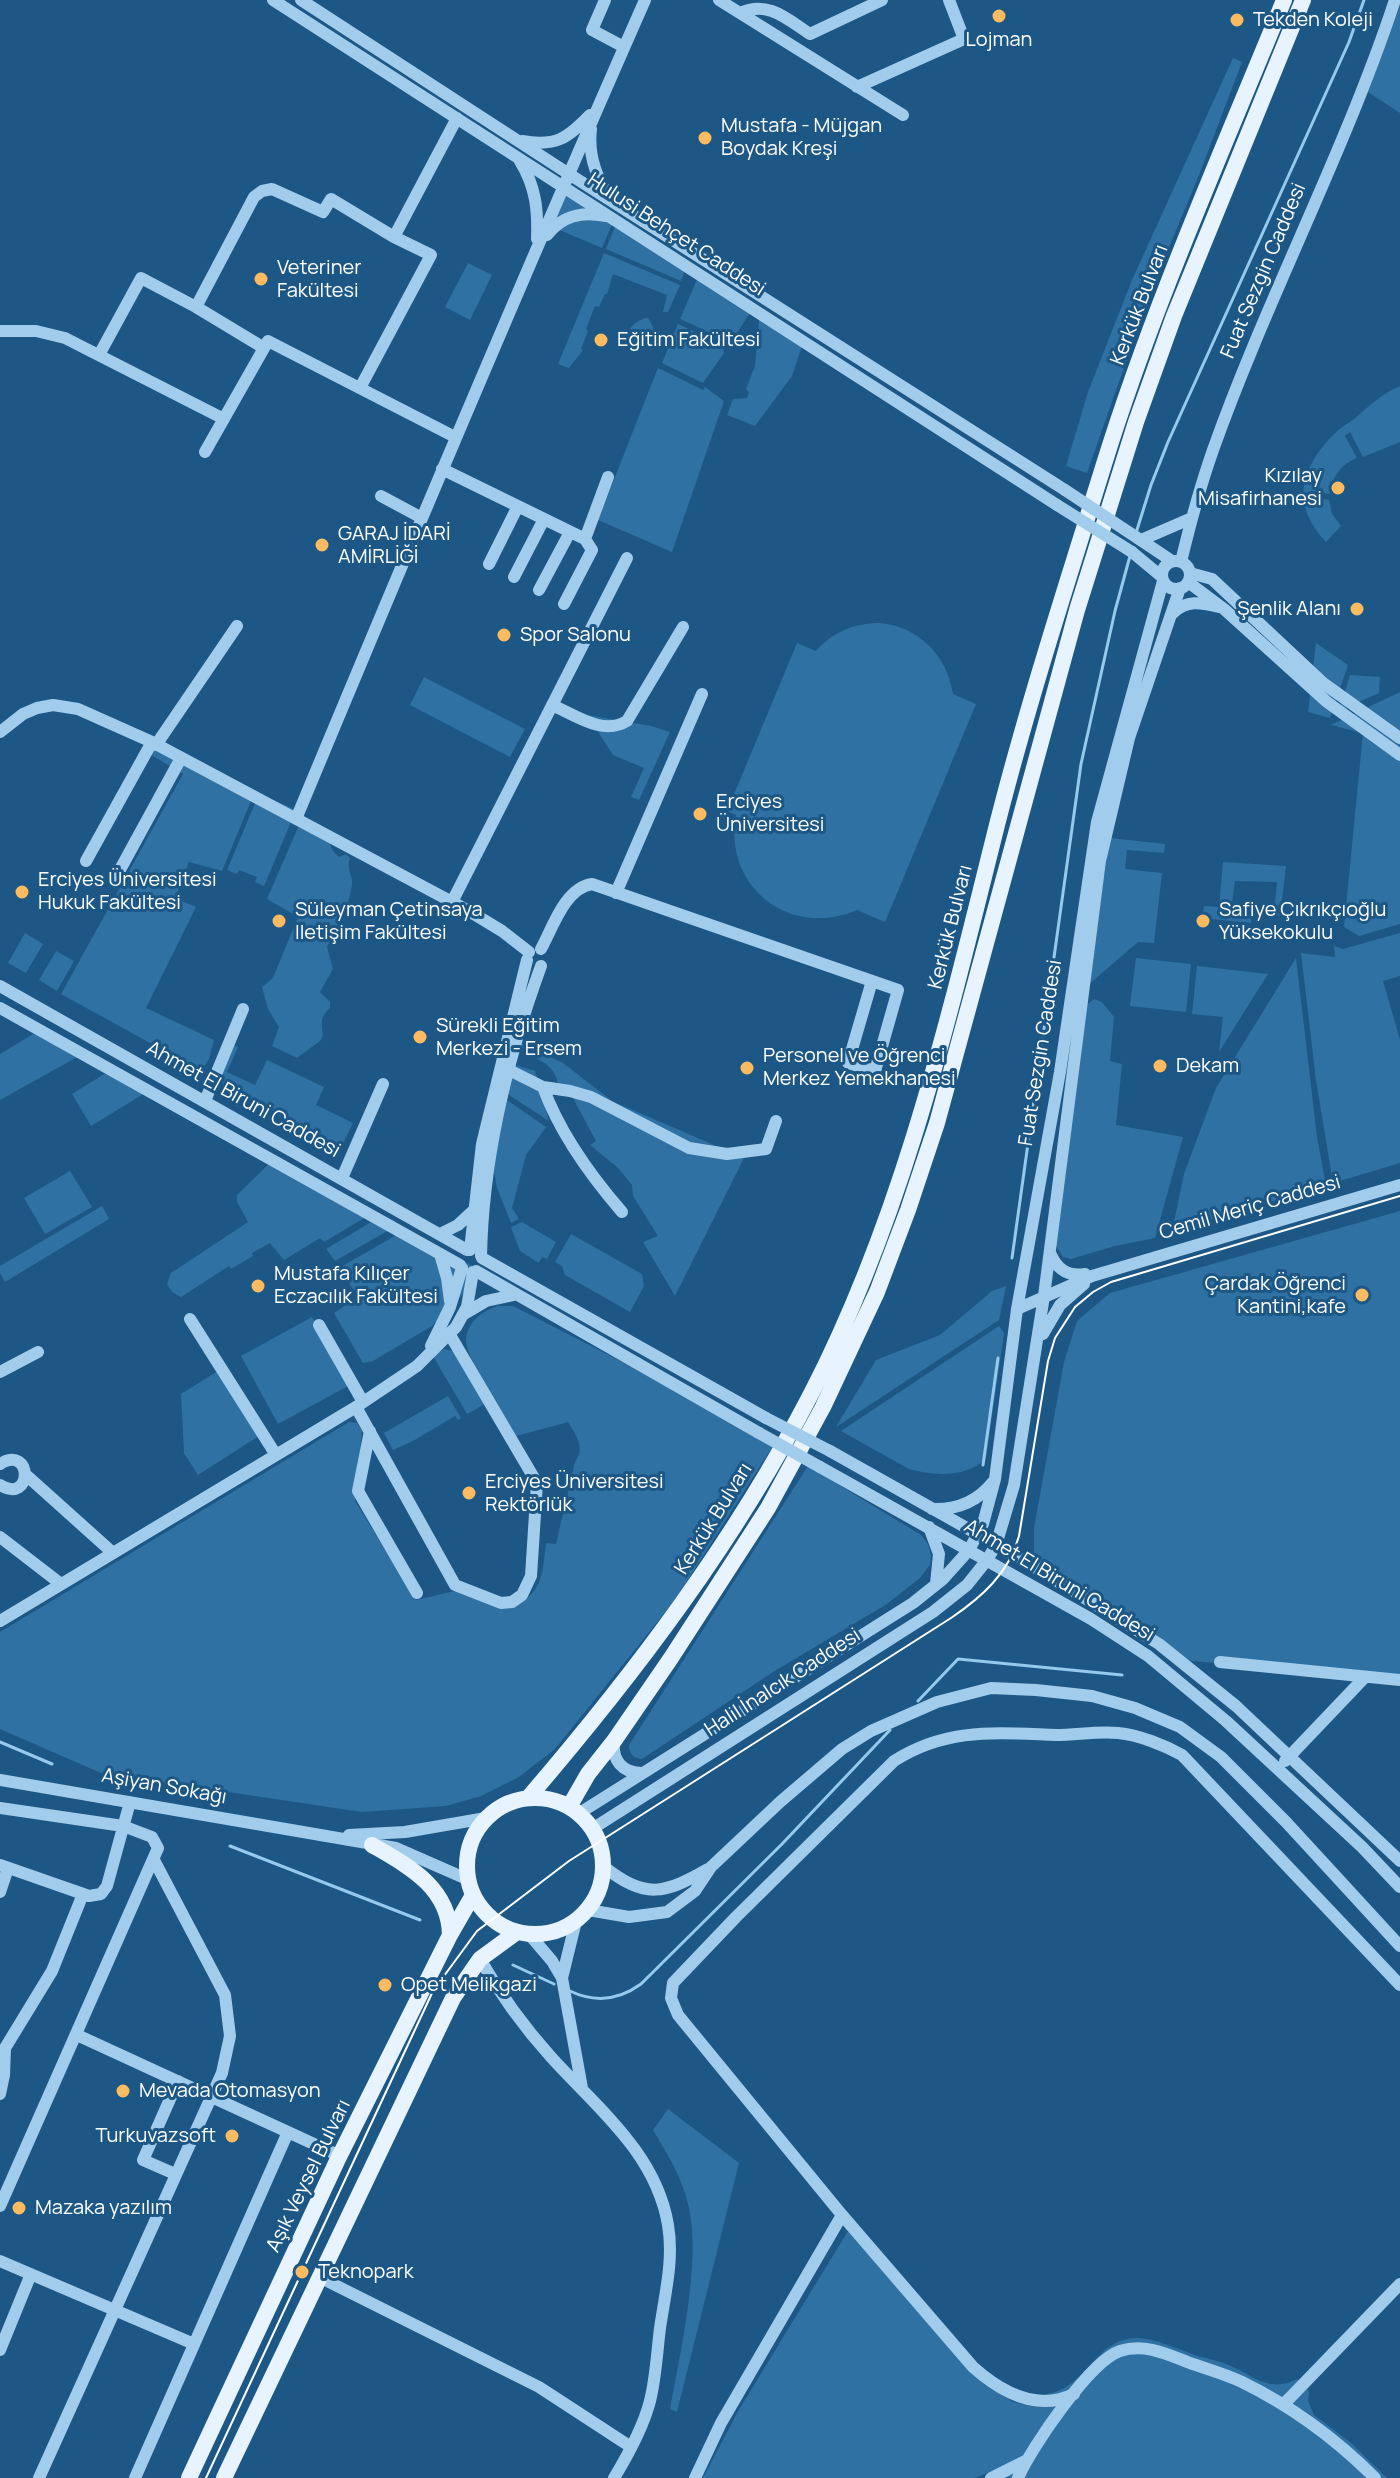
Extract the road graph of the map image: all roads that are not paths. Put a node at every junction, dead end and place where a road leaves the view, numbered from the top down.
1 (273, 0) edge
2 (301, 0) edge
3 (605, 0) edge
4 (645, 0) edge
5 (719, 0) edge
6 (949, 0) edge
7 (1284, 0) edge
8 (1303, 0) edge
9 (1395, 0) edge
10 (874, 2) edge
11 (740, 13) junction
12 (624, 47) junction
13 (857, 87) junction
14 (595, 110) junction
15 (903, 115) dead end
16 (457, 118) junction
17 (519, 140) junction
18 (517, 156) junction
19 (566, 180) junction
20 (612, 200) junction
21 (612, 218) junction
22 (394, 237) junction
23 (537, 246) junction
24 (196, 307) junction
25 (0, 331) edge
26 (264, 348) junction
27 (99, 355) junction
28 (360, 388) junction
29 (224, 419) junction
30 (455, 437) junction
31 (205, 452) dead end
32 (442, 469) junction
33 (608, 477) dead end
34 (381, 496) dead end
35 (518, 506) junction
36 (422, 518) junction
37 (1192, 518) junction
38 (544, 519) junction
39 (570, 532) junction
40 (585, 539) junction
41 (1140, 539) junction
42 (627, 558) dead end
43 (1176, 561) junction
44 (489, 564) dead end
45 (514, 577) dead end
46 (1162, 579) junction
47 (1184, 585) junction
48 (539, 590) dead end
49 (564, 604) dead end
50 (1224, 609) junction
51 (1171, 615) junction
52 (237, 626) dead end
53 (683, 627) dead end
54 (702, 694) dead end
55 (552, 705) junction
56 (0, 732) edge
57 (1400, 738) edge
58 (154, 743) junction
59 (1400, 755) edge
60 (181, 758) junction
61 (296, 819) junction
62 (86, 861) dead end
63 (116, 877) dead end
64 (616, 893) junction
65 (452, 902) junction
66 (532, 953) junction
67 (872, 981) junction
68 (0, 986) edge
69 (0, 1008) edge
70 (243, 1009) dead end
71 (509, 1070) junction
72 (383, 1084) dead end
73 (543, 1087) junction
74 (205, 1101) junction
75 (776, 1121) dead end
76 (342, 1178) junction
77 (1400, 1185) edge
78 (473, 1211) junction
79 (622, 1212) dead end
80 (440, 1234) junction
81 (1049, 1251) junction
82 (475, 1253) junction
83 (440, 1254) junction
84 (468, 1269) junction
85 (1112, 1270) junction
86 (514, 1295) junction
87 (1044, 1296) junction
88 (450, 1307) junction
89 (1017, 1309) junction
90 (464, 1314) junction
91 (190, 1319) dead end
92 (319, 1325) dead end
93 (450, 1335) junction
94 (38, 1352) dead end
95 (1035, 1354) junction
96 (417, 1366) junction
97 (0, 1372) edge
98 (360, 1404) junction
99 (370, 1431) junction
100 (276, 1455) junction
101 (0, 1464) edge
102 (25, 1474) junction
103 (995, 1479) junction
104 (0, 1485) edge
105 (932, 1509) junction
106 (929, 1527) junction
107 (978, 1535) junction
108 (0, 1537) edge
109 (996, 1545) junction
110 (969, 1550) junction
111 (113, 1553) junction
112 (987, 1560) junction
113 (61, 1584) junction
114 (936, 1584) junction
115 (417, 1593) dead end
116 (0, 1621) edge
117 (1220, 1662) dead end
118 (1365, 1677) junction
119 (1400, 1680) edge
120 (614, 1741) junction
121 (1290, 1755) junction
122 (1278, 1768) junction
123 (642, 1773) junction
124 (0, 1780) edge
125 (528, 1798) junction
126 (130, 1802) junction
127 (0, 1808) edge
128 (574, 1810) junction
129 (486, 1818) junction
130 (123, 1826) junction
131 (592, 1829) junction
132 (321, 1834) junction
133 (372, 1845) junction
134 (154, 1860) junction
135 (1400, 1861) edge
136 (4, 1866) edge
137 (603, 1866) junction
138 (711, 1867) junction
139 (1400, 1887) edge
140 (471, 1888) junction
141 (0, 1892) edge
142 (83, 1894) junction
143 (582, 1915) junction
144 (523, 1933) junction
145 (450, 1935) junction
146 (1400, 1946) edge
147 (480, 1959) junction
148 (562, 1978) junction
149 (1400, 1985) edge
150 (77, 2035) junction
151 (6, 2036) edge
152 (178, 2081) junction
153 (582, 2088) junction
154 (0, 2094) edge
155 (210, 2096) junction
156 (288, 2132) junction
157 (340, 2156) junction
158 (175, 2174) junction
159 (0, 2206) edge
160 (842, 2215) junction
161 (0, 2261) edge
162 (31, 2274) junction
163 (319, 2277) junction
164 (1400, 2284) edge
165 (114, 2310) junction
166 (194, 2344) junction
167 (0, 2350) edge
168 (1074, 2394) junction
169 (1283, 2405) junction
170 (631, 2447) junction
171 (1027, 2460) junction
172 (39, 2478) edge
173 (135, 2478) edge
174 (189, 2478) edge
175 (224, 2478) edge
176 (614, 2478) edge
177 (695, 2478) edge
178 (991, 2478) edge
179 (1018, 2478) edge
180 (1375, 2478) edge

1 - 16 street, Hulusi Behçet Caddesi
2 - 17 street, Hulusi Behçet Caddesi
3 - 12 street
4 - 12 street
5 - 11 street
6 - 13 street
7 - 125 main road, Kerkük Bulvarı
8 - 120 main road, Kerkük Bulvarı
9 - 37 street, Fuat Sezgin Caddesi
10 - 11 street
11 - 13 street
12 - 14 street
13 - 15 street
14 - 17 street
14 - 19 street
14 - 20 street
16 - 18 street, Hulusi Behçet Caddesi
16 - 22 street
17 - 19 street, Hulusi Behçet Caddesi
18 - 19 street, Hulusi Behçet Caddesi
18 - 23 street
19 - 20 street, Hulusi Behçet Caddesi
19 - 21 street, Hulusi Behçet Caddesi
19 - 23 street
20 - 41 street, Hulusi Behçet Caddesi, bridge
21 - 23 street
21 - 46 street, Hulusi Behçet Caddesi, bridge
22 - 24 street
22 - 28 street
23 - 30 street
24 - 26 street
24 - 27 street
25 - 27 street
26 - 28 street
26 - 29 street
27 - 29 street
28 - 30 street
29 - 31 street
30 - 32 street
32 - 35 street
32 - 36 street
33 - 40 street
34 - 36 street
35 - 38 street
35 - 44 street
36 - 61 street
37 - 41 street
37 - 43 street, Fuat Sezgin Caddesi
38 - 39 street
38 - 45 street
39 - 40 street
39 - 48 street
40 - 49 street
41 - 43 street, Hulusi Behçet Caddesi
42 - 55 street
43 - 46 street
43 - 47 street
46 - 47 street
46 - 89 street, Fuat Sezgin Caddesi
47 - 50 street
47 - 51 street, Fuat Sezgin Caddesi
47 - 57 street
50 - 51 street
50 - 59 street
51 - 81 street, Fuat Sezgin Caddesi
52 - 58 street
53 - 55 street
54 - 64 street
55 - 65 street
56 - 58 street
58 - 60 street
58 - 62 street
60 - 61 street
60 - 63 street
61 - 65 street
64 - 66 street
64 - 67 street
65 - 66 street
66 - 71 street
66 - 78 street
67 - 67 street
68 - 74 street, Ahmet El Biruni Caddesi
69 - 83 street, Ahmet El Biruni Caddesi
70 - 74 street
71 - 73 street
71 - 82 street
72 - 76 street
73 - 75 street
73 - 79 street
74 - 76 street, Ahmet El Biruni Caddesi
76 - 80 street, Ahmet El Biruni Caddesi
77 - 85 street, Cemil Meriç Caddesi
78 - 80 street
78 - 82 street
80 - 82 street, Ahmet El Biruni Caddesi
81 - 85 street
81 - 87 street, Fuat Sezgin Caddesi
82 - 84 street
82 - 84 street
82 - 105 street, Ahmet El Biruni Caddesi, bridge
83 - 84 street, Ahmet El Biruni Caddesi
83 - 88 street
84 - 86 street, Ahmet El Biruni Caddesi
84 - 88 street
84 - 90 street
85 - 87 street
85 - 95 street
86 - 90 street
86 - 106 street, Ahmet El Biruni Caddesi, bridge
87 - 89 street
87 - 95 street, Fuat Sezgin Caddesi
88 - 96 street
89 - 103 street, Fuat Sezgin Caddesi
90 - 93 street
91 - 100 street
92 - 98 street
93 - 96 street
93 - 99 street
94 - 97 street
95 - 109 street, Fuat Sezgin Caddesi
96 - 98 street
98 - 99 street
98 - 100 street
99 - 115 street
100 - 111 street
101 - 102 street
102 - 104 street
102 - 111 street
103 - 105 street
103 - 107 street, Fuat Sezgin Caddesi
105 - 107 street, Ahmet El Biruni Caddesi
106 - 110 street, Ahmet El Biruni Caddesi
106 - 114 street
107 - 109 street, Ahmet El Biruni Caddesi
107 - 110 street, Fuat Sezgin Caddesi
108 - 113 street
109 - 112 street, Halil İnalcık Caddesi
109 - 121 street, Ahmet El Biruni Caddesi
110 - 112 street, Ahmet El Biruni Caddesi
110 - 114 street, Halil İnalcık Caddesi
111 - 113 street
112 - 122 street, Ahmet El Biruni Caddesi
112 - 131 street, Halil İnalcık Caddesi
113 - 116 street
114 - 123 street, Halil İnalcık Caddesi
117 - 118 street
118 - 119 street
118 - 121 street
120 - 123 street
120 - 128 main road, Kerkük Bulvarı
121 - 122 street
121 - 135 street, Ahmet El Biruni Caddesi
122 - 139 street, Ahmet El Biruni Caddesi
123 - 128 street, Halil İnalcık Caddesi
124 - 126 street, Aşiyan Sokağı
125 - 128 main road
125 - 129 main road
126 - 130 street
126 - 132 street, Aşiyan Sokağı
127 - 130 street
128 - 131 main road
129 - 132 street, Aşiyan Sokağı
129 - 140 main road
130 - 134 street
130 - 142 street
131 - 137 main road
132 - 133 street, Aşiyan Sokağı
133 - 140 street, Aşiyan Sokağı
133 - 145 main road
134 - 150 street
134 - 155 street
136 - 141 street
136 - 142 street
137 - 138 street
137 - 143 main road
138 - 143 street
138 - 146 street
140 - 144 main road
140 - 145 main road, Aşık Veysel Bulvarı
142 - 151 street
143 - 144 main road
143 - 148 street
144 - 147 main road
144 - 148 street
145 - 157 main road, Aşık Veysel Bulvarı
147 - 153 street
147 - 163 main road
148 - 153 street
149 - 160 street
150 - 152 street
150 - 159 street
151 - 154 street
152 - 155 street
152 - 158 street
153 - 170 street
155 - 156 street
155 - 158 street
156 - 157 street
156 - 166 street
157 - 174 main road, Aşık Veysel Bulvarı
158 - 165 street
160 - 168 street
160 - 177 street
161 - 162 street
162 - 165 street
162 - 167 street
163 - 170 street
163 - 175 main road
164 - 169 street
165 - 166 street
165 - 172 street
166 - 173 street
168 - 169 street
168 - 171 street
169 - 180 street
170 - 176 street
171 - 178 street
171 - 179 street

